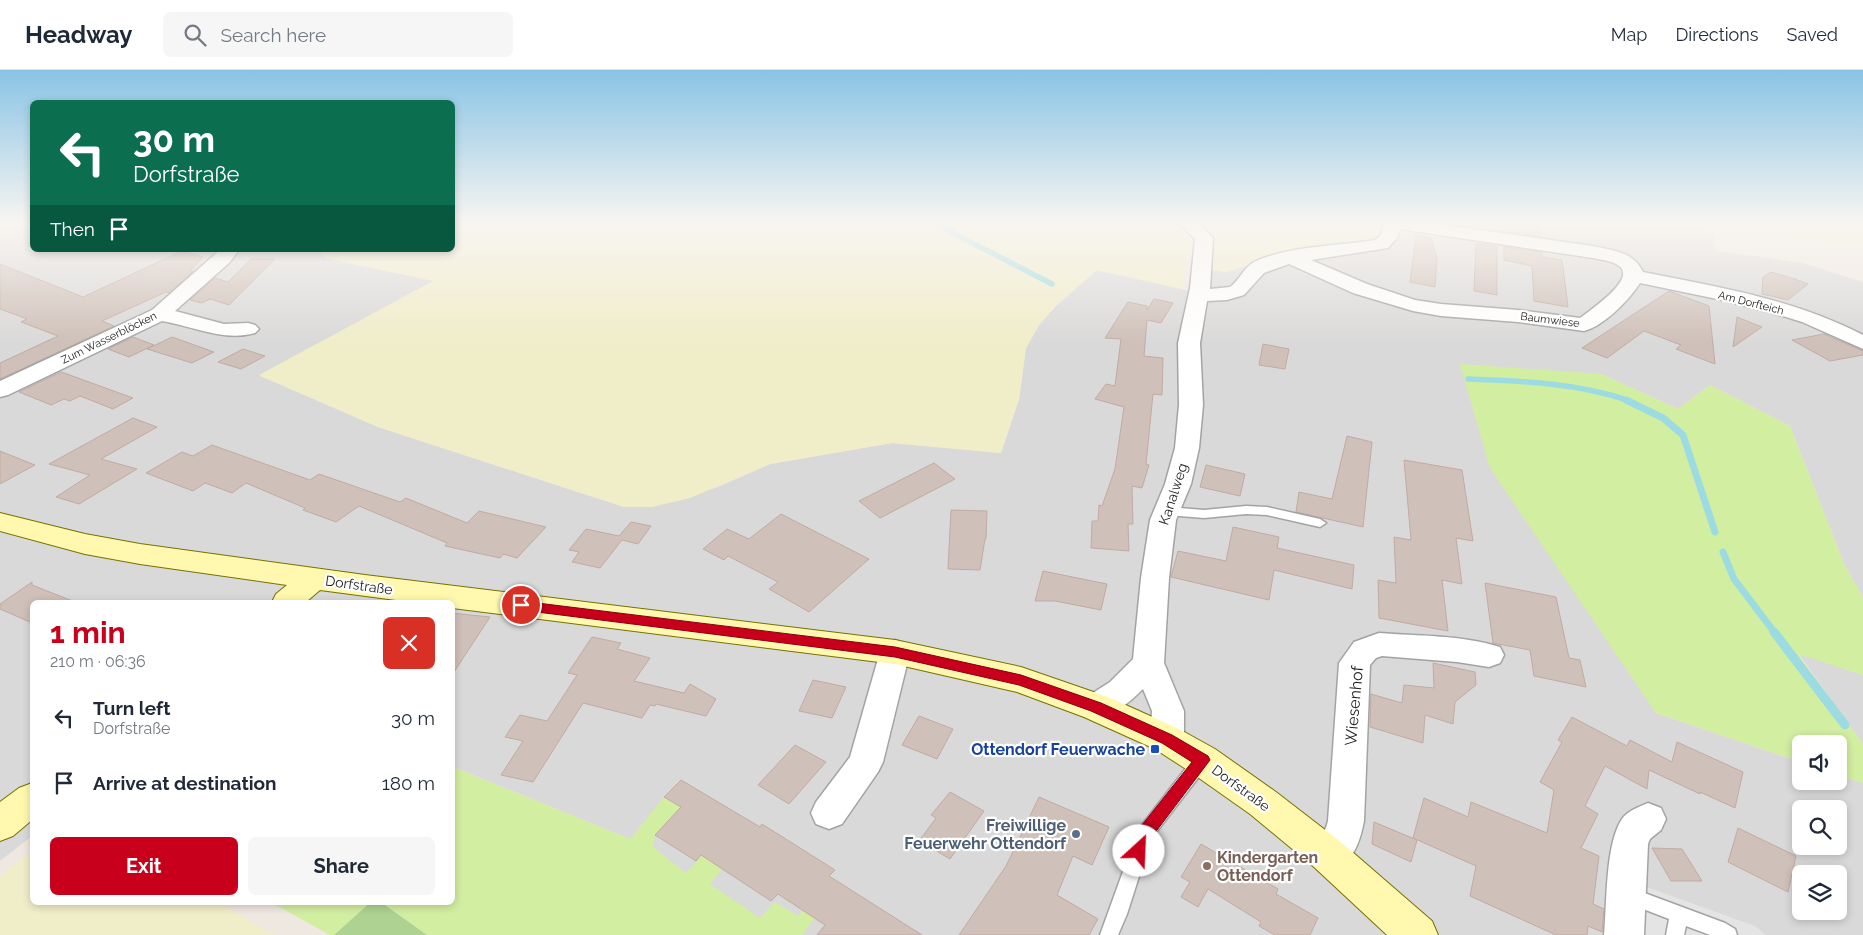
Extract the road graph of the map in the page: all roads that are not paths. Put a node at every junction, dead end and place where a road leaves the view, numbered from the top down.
1 (218, 262) edge
2 (1202, 262) edge
3 (1273, 262) edge
4 (1302, 262) edge
5 (1625, 262) edge
6 (1634, 276) junction
7 (1199, 295) junction
8 (159, 314) junction
9 (248, 329) dead end
10 (1863, 343) edge
11 (0, 390) edge
12 (1167, 510) junction
13 (0, 522) edge
14 (1320, 523) dead end
15 (314, 579) junction
16 (288, 600) edge
17 (895, 652) junction
18 (1490, 655) dead end
19 (1148, 663) junction
20 (1096, 707) junction
21 (1167, 739) junction
22 (1202, 760) junction
23 (30, 801) edge
24 (829, 813) dead end
25 (1648, 820) dead end
26 (0, 824) edge
27 (1328, 855) junction
28 (1627, 894) junction
29 (1680, 914) junction
30 (1109, 935) edge
31 (1417, 935) edge
32 (1624, 935) edge
33 (1675, 935) edge
34 (1728, 935) edge

1 - 8 street, Zum Wasserblöcken
2 - 7 street, Kanalweg
3 - 7 street
4 - 6 street, Baumwiese
5 - 6 street
6 - 10 street, Am Dorfteich
7 - 12 street, Kanalweg
8 - 9 street
8 - 11 street, Zum Wasserblöcken
12 - 14 lane
12 - 19 street, Kanalweg
13 - 15 main road, Dorfstraße
15 - 16 main road
15 - 17 main road, Dorfstraße
17 - 20 main road, Dorfstraße
17 - 24 street
18 - 27 street, Wiesenhof
19 - 20 street
19 - 21 street, Kanalweg
20 - 21 main road, Dorfstraße
21 - 22 main road, Dorfstraße
22 - 27 main road, Dorfstraße
22 - 30 lane
23 - 26 main road
25 - 28 street
27 - 31 main road, Dorfstraße
28 - 29 lane
28 - 32 street
29 - 33 lane
29 - 34 lane

